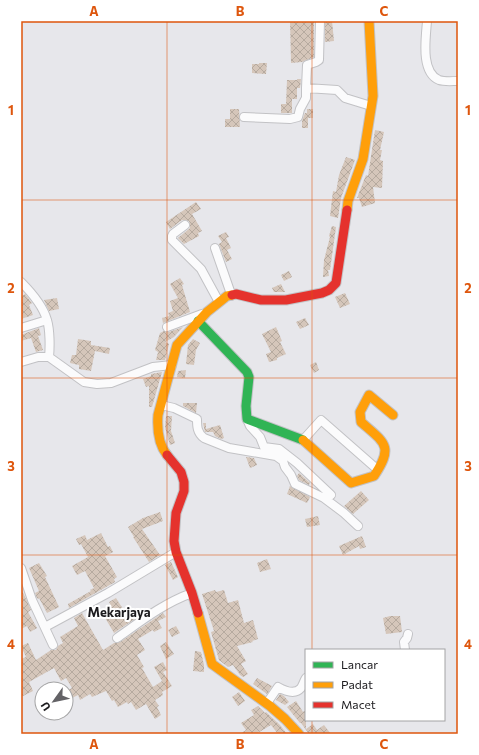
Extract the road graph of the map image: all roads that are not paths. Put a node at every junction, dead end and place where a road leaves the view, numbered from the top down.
1 (320, 21) edge
2 (369, 21) edge
3 (427, 21) edge
4 (458, 81) edge
5 (306, 88) junction
6 (371, 106) junction
7 (244, 117) dead end
8 (185, 225) dead end
9 (215, 248) dead end
10 (21, 282) edge
11 (231, 294) junction
12 (219, 302) junction
13 (207, 312) junction
14 (47, 320) junction
15 (198, 321) junction
16 (167, 327) dead end
17 (21, 328) edge
18 (49, 357) junction
19 (21, 362) edge
20 (172, 365) junction
21 (161, 405) junction
22 (394, 415) dead end
23 (247, 419) junction
24 (303, 440) junction
25 (378, 470) junction
26 (331, 495) dead end
27 (358, 526) dead end
28 (176, 552) junction
29 (21, 568) edge
30 (192, 593) junction
31 (45, 627) junction
32 (408, 634) dead end
33 (117, 638) dead end
34 (53, 645) dead end
35 (405, 649) edge
36 (305, 680) edge
37 (267, 703) junction
38 (299, 734) edge

1 - 5 street
2 - 6 street
3 - 4 street
5 - 6 street
5 - 7 street
6 - 11 street
8 - 12 street
9 - 11 street
10 - 14 street
11 - 12 street
12 - 13 street
13 - 15 street
13 - 16 street
14 - 17 street
14 - 18 street
15 - 20 street
15 - 23 street
18 - 19 street
18 - 20 street
20 - 21 street
21 - 27 street
21 - 28 street
22 - 25 street
23 - 24 street
23 - 26 street
24 - 25 street
24 - 25 street
28 - 30 street
28 - 31 street
29 - 31 street
30 - 33 street
30 - 37 street
31 - 34 street
32 - 35 street
36 - 37 street
37 - 38 street

